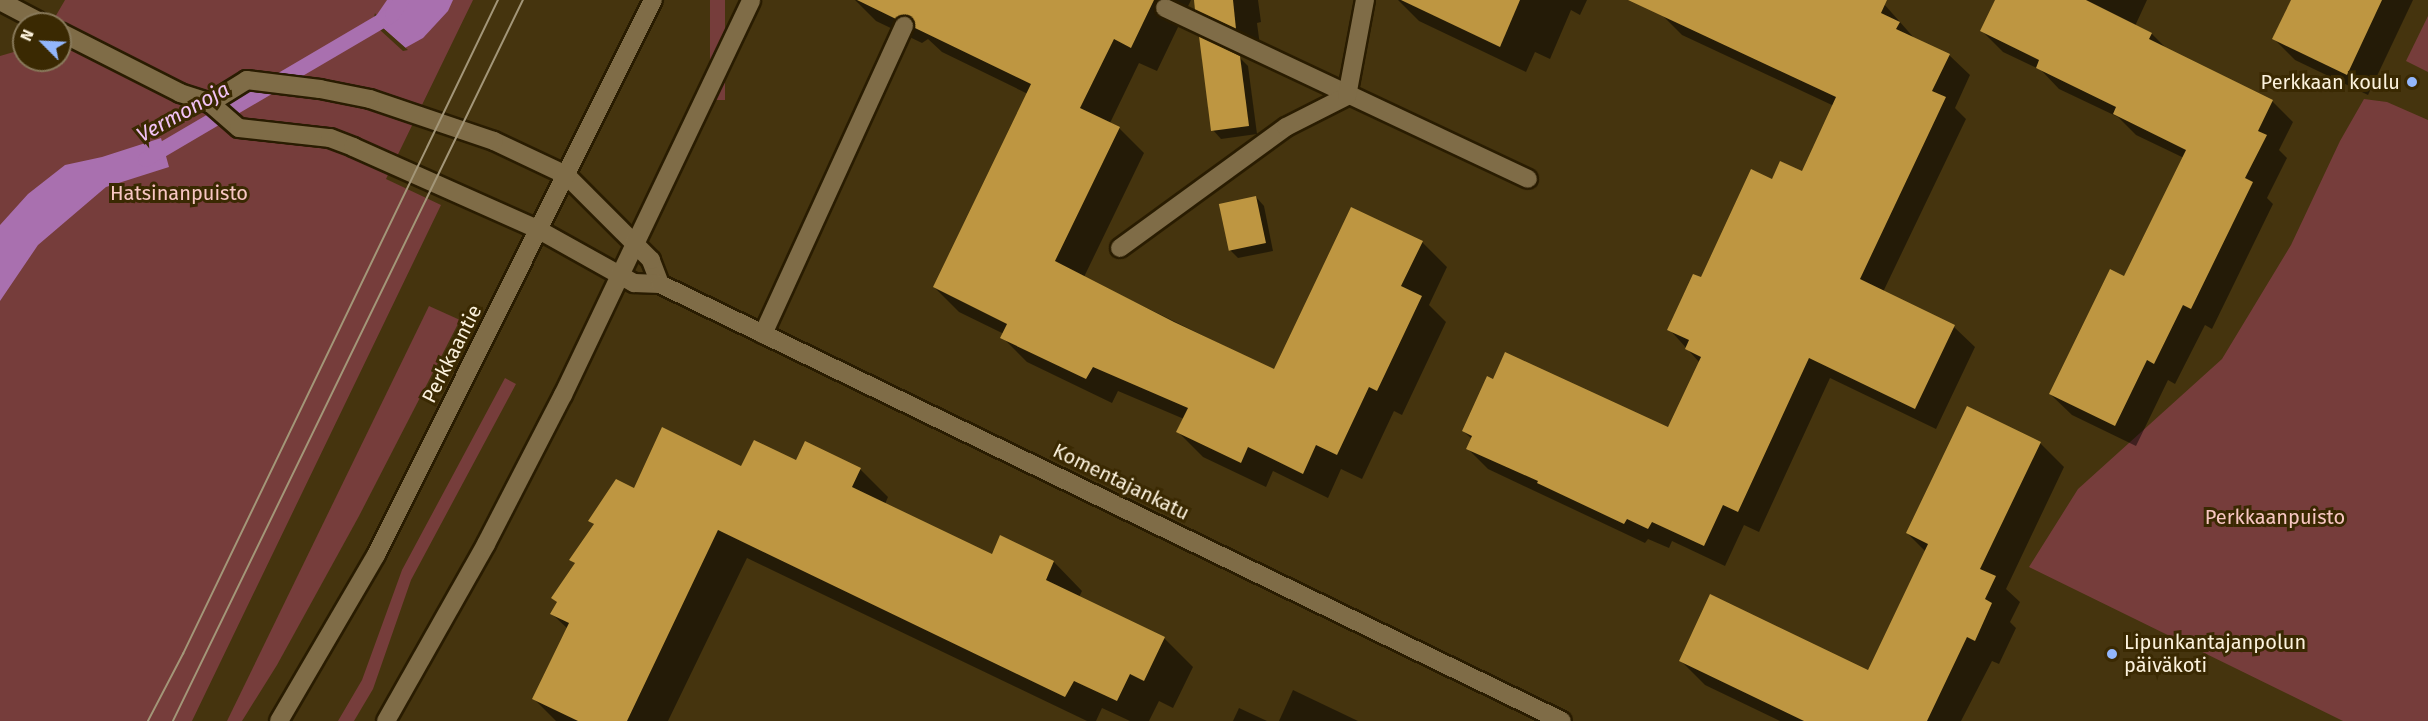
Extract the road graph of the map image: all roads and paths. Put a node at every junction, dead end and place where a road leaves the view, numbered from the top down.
1 (653, 0) edge
2 (751, 0) edge
3 (1365, 0) edge
4 (0, 1) edge
5 (1165, 8) dead end
6 (21, 12) edge
7 (904, 26) dead end
8 (72, 38) edge
9 (1347, 96) junction
10 (210, 103) junction
11 (566, 175) junction
12 (1528, 179) dead end
13 (539, 230) junction
14 (635, 245) junction
15 (1120, 248) dead end
16 (620, 276) junction
17 (660, 284) junction
18 (762, 334) junction
19 (279, 721) edge
20 (386, 721) edge
21 (1562, 721) edge

1 - 11 street, Perkkaantie
2 - 14 street
3 - 9 street
4 - 6 street
5 - 9 street
7 - 18 street
8 - 10 street
9 - 12 street
9 - 15 street
10 - 11 street
10 - 13 street
11 - 13 street, Perkkaantie
11 - 14 street
13 - 16 street, Komentajankatu
13 - 19 street, Perkkaantie
14 - 16 street
14 - 17 street
16 - 17 street, Komentajankatu
16 - 20 street
17 - 18 street, Komentajankatu
18 - 21 street, Komentajankatu

